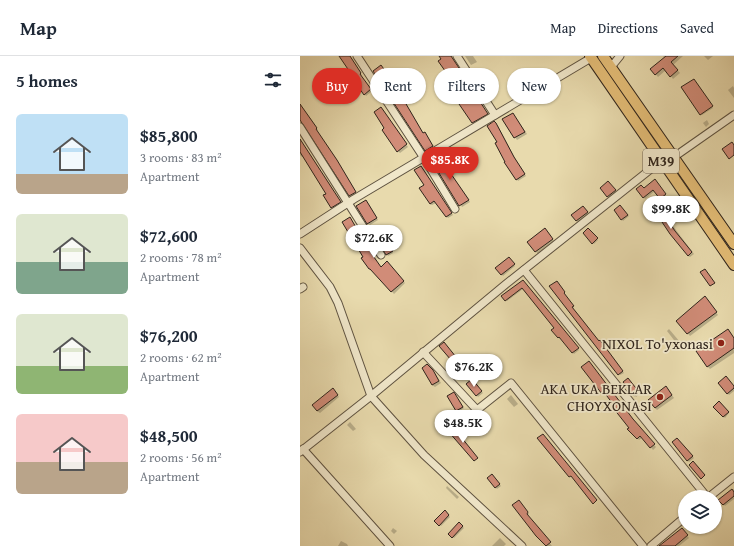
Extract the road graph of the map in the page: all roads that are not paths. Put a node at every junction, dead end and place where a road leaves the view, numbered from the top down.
1 (357, 56) edge
2 (457, 56) edge
3 (603, 56) edge
4 (620, 56) edge
5 (590, 57) edge
6 (611, 67) junction
7 (628, 92) junction
8 (615, 93) junction
9 (495, 115) junction
10 (734, 115) edge
11 (300, 127) edge
12 (674, 157) junction
13 (424, 158) junction
14 (661, 161) junction
15 (349, 203) junction
16 (455, 209) dead end
17 (300, 234) edge
18 (734, 244) edge
19 (300, 248) edge
20 (381, 255) dead end
21 (734, 265) edge
22 (524, 270) junction
23 (423, 352) junction
24 (371, 396) junction
25 (302, 450) edge
26 (734, 477) edge
27 (702, 490) edge
28 (717, 490) edge
29 (678, 523) edge
30 (390, 546) edge
31 (522, 546) edge
32 (642, 546) edge
33 (651, 546) edge

1 - 13 street
2 - 9 street
3 - 6 highway, M39
4 - 6 street
5 - 8 highway, M39
5 - 9 street
6 - 7 highway, M39
7 - 8 highway
7 - 12 highway, M39
8 - 14 highway, M39
9 - 13 street
10 - 12 street
11 - 15 street
12 - 18 highway, M39
13 - 15 street
13 - 16 street
14 - 21 highway, M39
14 - 22 street
15 - 17 street
15 - 20 street
19 - 24 street
22 - 23 street
22 - 27 street
23 - 24 street
23 - 32 street
24 - 25 street
24 - 31 street
25 - 30 street
26 - 28 street
29 - 33 street

